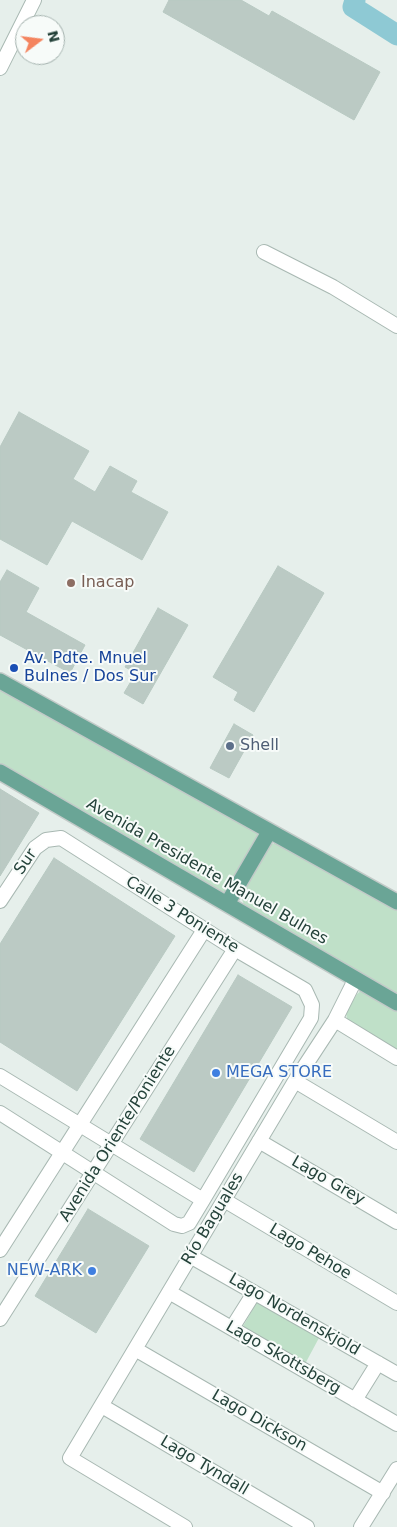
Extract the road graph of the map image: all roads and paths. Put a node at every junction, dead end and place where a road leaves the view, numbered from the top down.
1 (34, 0) edge
2 (0, 68) edge
3 (264, 252) dead end
4 (397, 326) edge
5 (0, 681) edge
6 (0, 772) edge
7 (269, 832) junction
8 (61, 838) joint
9 (0, 901) edge
10 (397, 902) edge
11 (227, 904) junction
12 (204, 930) junction
13 (235, 949) junction
14 (355, 980) junction
15 (397, 1003) edge
16 (335, 1020) junction
17 (397, 1058) edge
18 (0, 1076) edge
19 (295, 1081) junction
20 (0, 1113) edge
21 (80, 1125) junction
22 (259, 1141) junction
23 (397, 1142) edge
24 (111, 1144) junction
25 (62, 1153) junction
26 (93, 1172) junction
27 (203, 1200) junction
28 (224, 1200) junction
29 (397, 1222) edge
30 (0, 1250) edge
31 (190, 1256) junction
32 (169, 1292) junction
33 (254, 1293) junction
34 (397, 1303) edge
35 (0, 1319) edge
36 (232, 1328) junction
37 (135, 1349) junction
38 (378, 1363) junction
39 (397, 1374) edge
40 (355, 1400) junction
41 (102, 1406) junction
42 (397, 1424) edge
43 (397, 1469) edge
44 (383, 1493) junction
45 (185, 1527) edge
46 (307, 1527) edge
47 (362, 1527) edge

1 - 2 street
3 - 4 street
5 - 7 main road
6 - 11 main road, Avenida Presidente Manuel Bulnes
7 - 10 main road
7 - 11 main road
8 - 9 street, Sur
8 - 12 street, Calle 3 Poniente
11 - 14 main road, Avenida Presidente Manuel Bulnes
12 - 13 street, Calle 3 Poniente
12 - 21 street
13 - 24 street, Avenida Oriente/Poniente
13 - 27 street, Calle 3 Poniente
14 - 15 main road, Avenida Presidente Manuel Bulnes
14 - 16 street, Río Baguales
16 - 17 street
16 - 19 street, Río Baguales
18 - 21 street
19 - 22 street, Río Baguales
19 - 23 street
20 - 25 street
21 - 24 street
21 - 25 street
22 - 28 street, Río Baguales
22 - 29 street, Lago Grey
24 - 26 street, Avenida Oriente/Poniente
24 - 27 street
25 - 26 street
25 - 30 street
26 - 27 street
26 - 35 street, Avenida Oriente/Poniente
28 - 31 street, Río Baguales
28 - 34 street, Lago Pehoe
31 - 32 street, Río Baguales
31 - 33 street, Lago Nordenskjold
32 - 36 street, Lago Skottsberg
32 - 37 street, Río Baguales
33 - 36 street
33 - 38 street, Lago Nordenskjold
36 - 40 street, Lago Skottsberg
37 - 41 street, Río Baguales
37 - 44 street, Lago Dickson
38 - 39 street, Lago Nordenskjold
38 - 40 street
40 - 42 street, Lago Skottsberg
41 - 45 street, Río Baguales
41 - 46 street, Lago Tyndall
43 - 44 street
44 - 47 street

